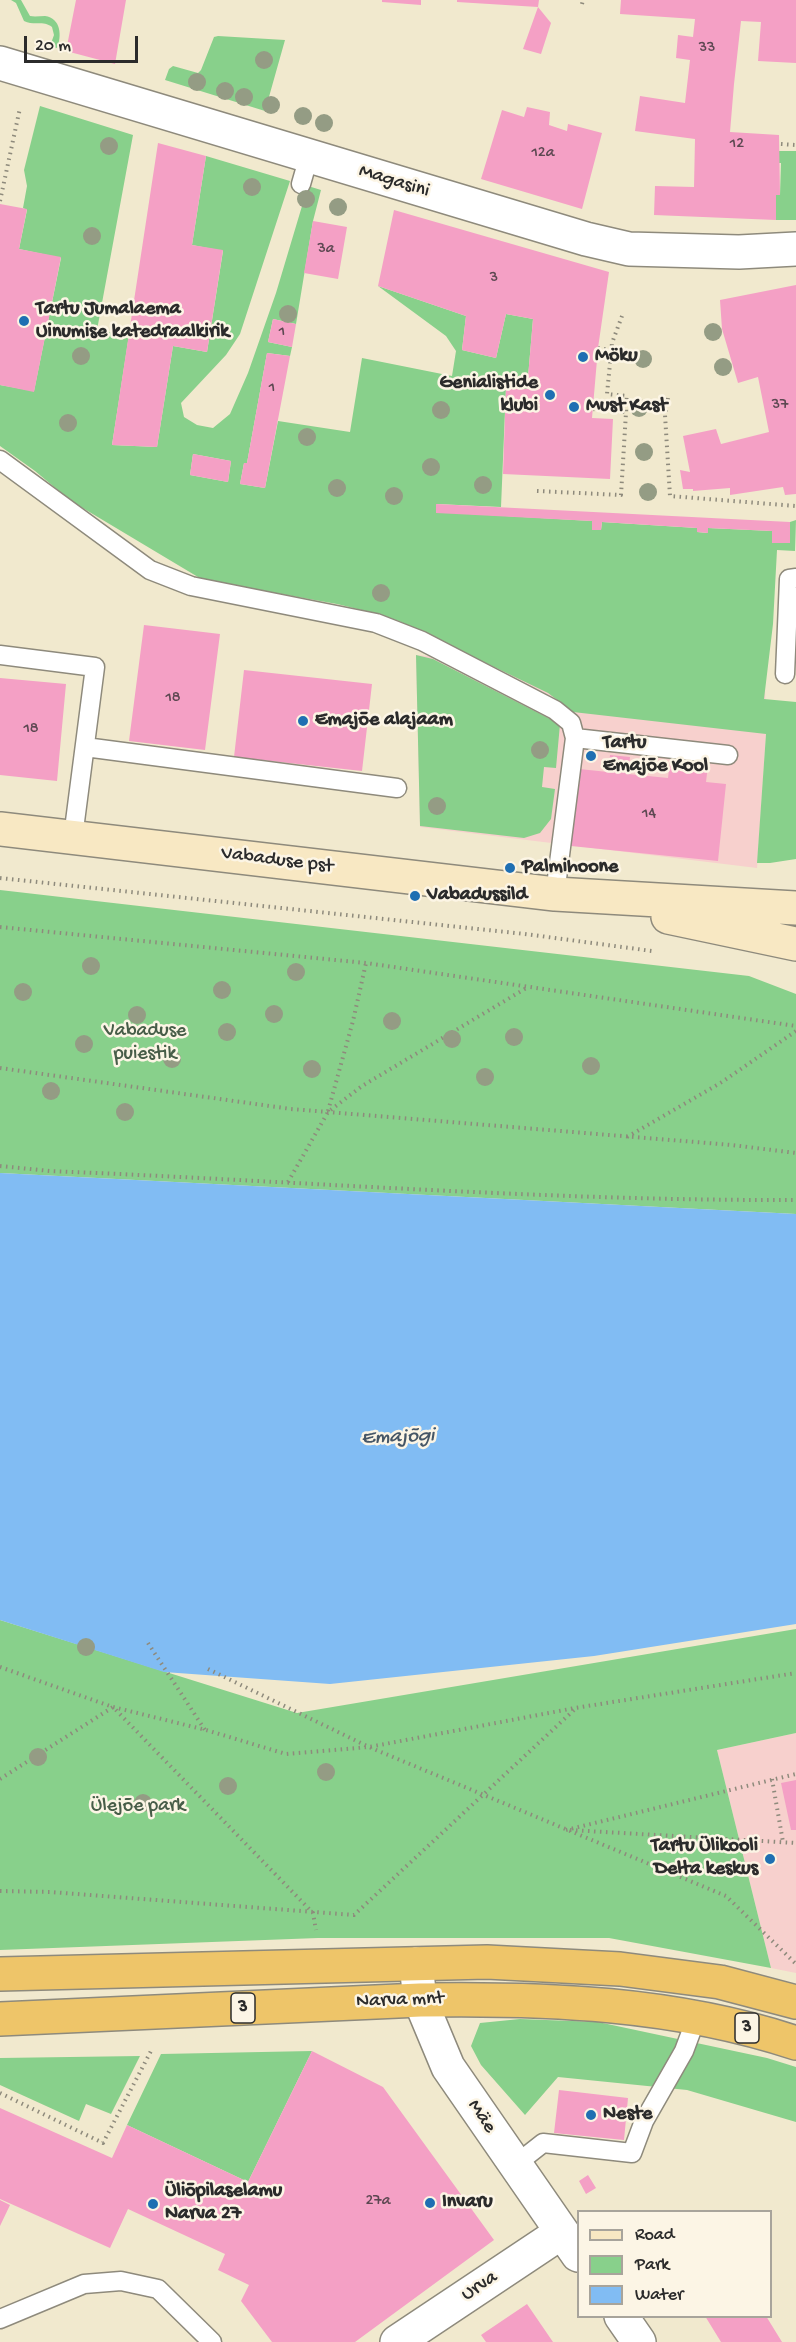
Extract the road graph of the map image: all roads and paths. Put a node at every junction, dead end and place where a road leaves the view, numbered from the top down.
1 (14, 68) edge
2 (780, 144) dead end
3 (796, 145) edge
4 (0, 201) edge
5 (796, 249) edge
6 (622, 316) dead end
7 (598, 348) dead end
8 (611, 350) junction
9 (668, 398) dead end
10 (593, 409) dead end
11 (626, 412) junction
12 (0, 460) edge
13 (537, 491) dead end
14 (796, 506) edge
15 (796, 578) edge
16 (0, 655) edge
17 (785, 674) dead end
18 (575, 738) junction
19 (85, 747) junction
20 (728, 754) dead end
21 (397, 788) dead end
22 (0, 829) edge
23 (73, 837) junction
24 (0, 878) edge
25 (555, 894) junction
26 (796, 908) edge
27 (0, 927) edge
28 (796, 944) edge
29 (652, 951) dead end
30 (366, 963) junction
31 (528, 987) junction
32 (796, 1029) edge
33 (0, 1068) edge
34 (328, 1112) junction
35 (626, 1137) junction
36 (796, 1154) edge
37 (0, 1166) edge
38 (288, 1182) junction
39 (796, 1200) edge
40 (148, 1643) dead end
41 (0, 1667) edge
42 (208, 1670) dead end
43 (796, 1673) edge
44 (113, 1707) junction
45 (575, 1708) junction
46 (206, 1730) junction
47 (369, 1747) junction
48 (796, 1774) edge
49 (0, 1779) edge
50 (772, 1779) junction
51 (483, 1794) junction
52 (566, 1830) junction
53 (783, 1842) junction
54 (796, 1843) edge
55 (0, 1891) edge
56 (313, 1913) junction
57 (318, 1938) dead end
58 (416, 1964) junction
59 (796, 1964) edge
60 (0, 1974) edge
61 (420, 2000) junction
62 (796, 2002) edge
63 (697, 2016) junction
64 (0, 2019) edge
65 (155, 2043) dead end
66 (796, 2043) edge
67 (0, 2093) edge
68 (515, 2165) junction
69 (571, 2244) edge
70 (622, 2318) edge
71 (0, 2319) edge
72 (212, 2342) edge
73 (397, 2342) edge
74 (639, 2342) edge

1 - 4 path
1 - 5 street, Magasini
2 - 3 path
6 - 8 path
7 - 8 path
8 - 11 path
9 - 14 path
10 - 11 path
11 - 13 path
12 - 18 lane
15 - 17 lane
16 - 19 lane
18 - 20 lane
18 - 25 lane
19 - 21 lane
19 - 23 lane
22 - 23 main road, Vabaduse pst
23 - 25 main road, Vabaduse pst
24 - 29 path
25 - 26 main road, Vabaduse pst
25 - 28 main road, Vabaduse pst
27 - 30 path
30 - 31 path
30 - 34 path
31 - 32 path
31 - 34 path
32 - 35 path
33 - 34 path
34 - 35 path
34 - 38 path
35 - 36 path
37 - 38 path
38 - 39 path
40 - 46 path
41 - 44 path
42 - 47 path
43 - 45 path
44 - 46 path
44 - 49 path
44 - 56 path
45 - 47 path
45 - 51 path
46 - 47 path
47 - 51 path
48 - 50 path
50 - 52 path
50 - 53 path
51 - 52 path
51 - 56 path
52 - 53 path
52 - 59 path
53 - 54 path
55 - 56 path
56 - 57 path
58 - 60 highway, Narva mnt / 3
58 - 61 street, Mäe
58 - 62 highway, Narva mnt / 3
61 - 63 highway, Narva mnt / 3
61 - 64 highway, Narva mnt / 3
61 - 68 street, Mäe
63 - 66 highway, Narva mnt / 3
63 - 68 lane
65 - 67 path
68 - 69 street, Mäe
69 - 73 street, Urva
70 - 74 street
71 - 72 lane

